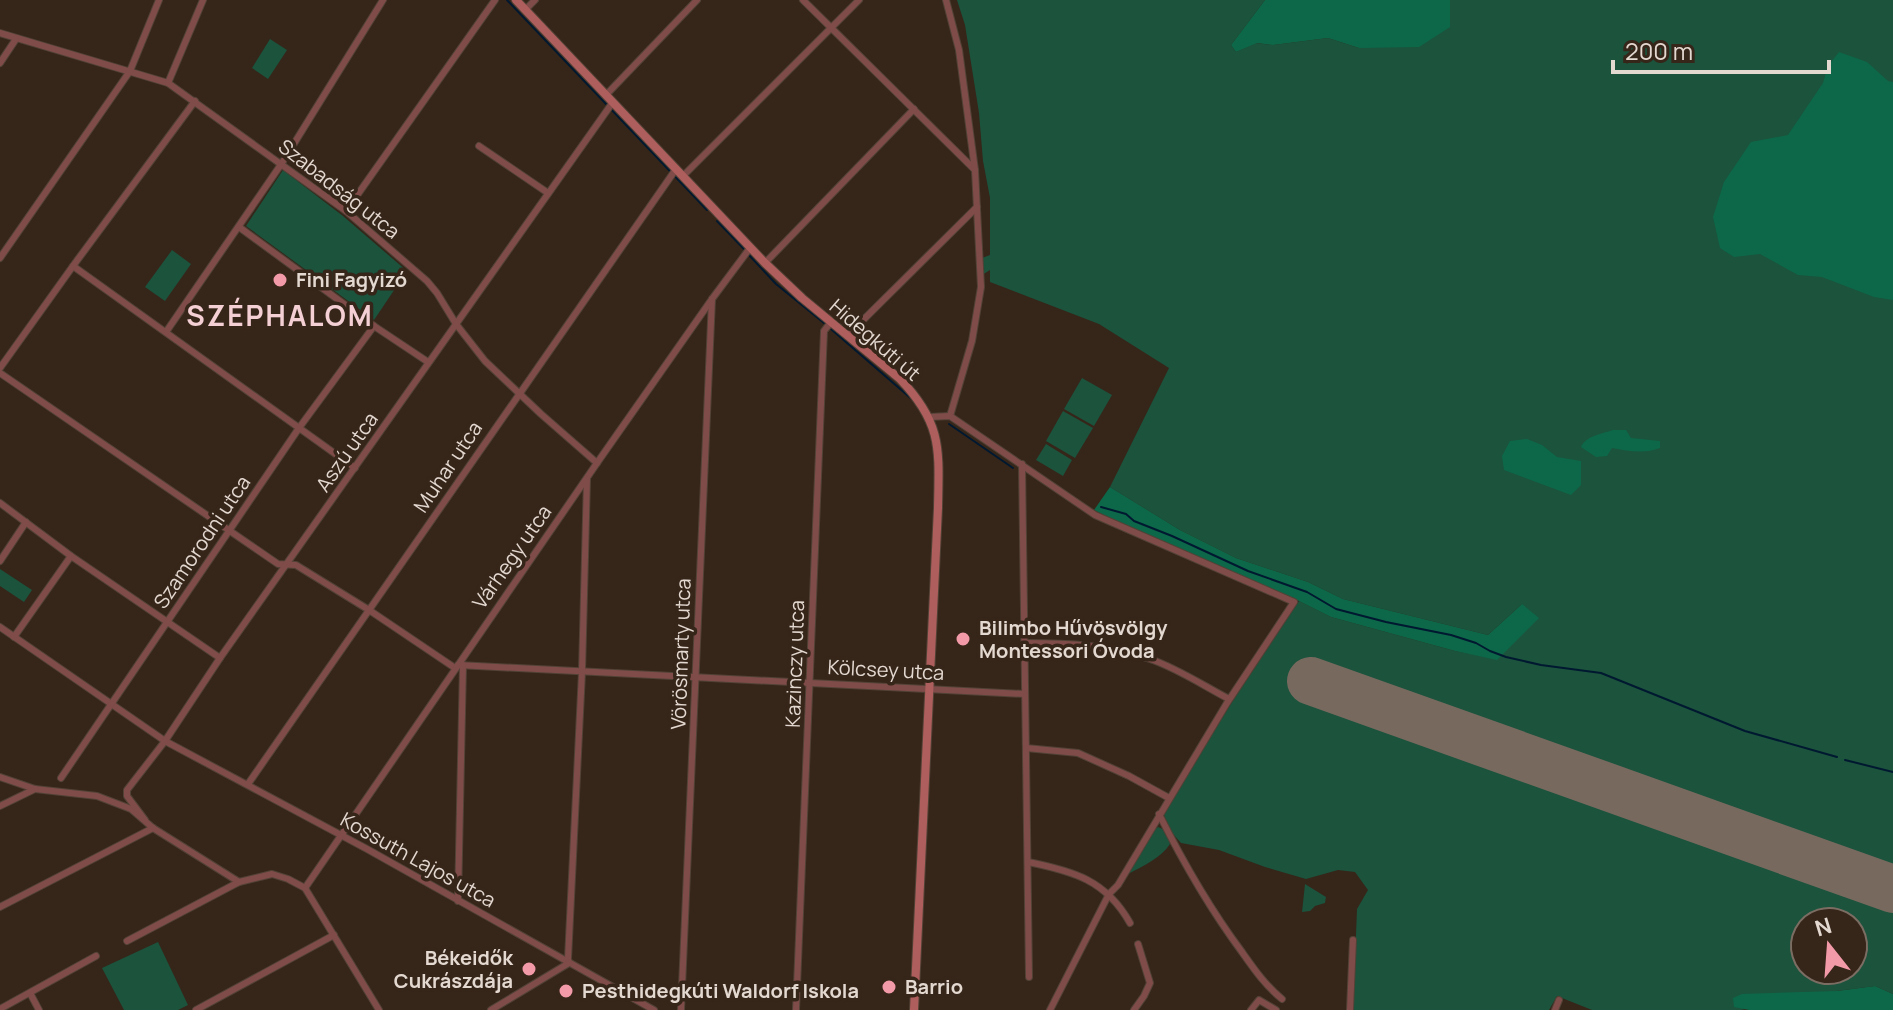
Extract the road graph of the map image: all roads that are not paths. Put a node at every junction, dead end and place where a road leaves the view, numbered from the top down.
1 (159, 0) edge
2 (203, 0) edge
3 (383, 0) edge
4 (495, 0) edge
5 (516, 0) edge
6 (535, 0) edge
7 (697, 0) edge
8 (803, 0) edge
9 (859, 0) edge
10 (946, 0) edge
11 (525, 10) junction
12 (832, 28) junction
13 (0, 33) edge
14 (16, 39) junction
15 (0, 63) edge
16 (130, 71) junction
17 (168, 83) junction
18 (606, 95) junction
19 (195, 101) junction
20 (610, 105) junction
21 (914, 109) junction
22 (479, 146) dead end
23 (282, 163) junction
24 (975, 170) junction
25 (673, 171) junction
26 (683, 176) junction
27 (548, 193) junction
28 (977, 207) junction
29 (346, 211) junction
30 (239, 227) junction
31 (748, 251) junction
32 (0, 258) edge
33 (765, 263) junction
34 (73, 266) junction
35 (712, 299) junction
36 (456, 324) junction
37 (829, 324) junction
38 (374, 326) junction
39 (166, 332) junction
40 (847, 336) junction
41 (428, 362) junction
42 (0, 371) edge
43 (518, 393) junction
44 (950, 416) junction
45 (929, 417) junction
46 (299, 428) junction
47 (597, 463) junction
48 (1022, 464) junction
49 (355, 468) junction
50 (587, 478) junction
51 (0, 503) edge
52 (26, 522) junction
53 (229, 530) junction
54 (71, 556) junction
55 (0, 561) edge
56 (288, 564) junction
57 (369, 610) junction
58 (167, 621) junction
59 (0, 627) edge
60 (14, 637) junction
61 (1025, 643) junction
62 (220, 658) junction
63 (459, 666) junction
64 (582, 672) junction
65 (696, 676) junction
66 (810, 682) junction
67 (928, 688) junction
68 (1025, 694) junction
69 (1229, 699) junction
70 (111, 705) junction
71 (165, 741) junction
72 (1026, 748) junction
73 (0, 777) edge
74 (61, 778) dead end
75 (248, 784) junction
76 (35, 789) junction
77 (1169, 798) junction
78 (0, 806) edge
79 (1159, 814) junction
80 (145, 820) junction
81 (153, 828) junction
82 (340, 835) junction
83 (1028, 862) junction
84 (239, 882) junction
85 (305, 888) junction
86 (1109, 894) junction
87 (458, 901) junction
88 (0, 907) edge
89 (1130, 923) dead end
90 (334, 935) junction
91 (1353, 940) dead end
92 (127, 941) dead end
93 (1138, 944) dead end
94 (96, 956) dead end
95 (569, 963) junction
96 (1029, 977) dead end
97 (30, 993) junction
98 (1282, 999) dead end
99 (1559, 1000) dead end
100 (0, 1009) edge
101 (39, 1010) edge
102 (196, 1010) edge
103 (379, 1010) edge
104 (491, 1010) edge
105 (654, 1010) edge
106 (681, 1010) edge
107 (796, 1010) edge
108 (914, 1010) edge
109 (1050, 1010) edge
110 (1134, 1010) edge
111 (1251, 1010) edge
112 (1276, 1010) edge
113 (1350, 1010) edge
114 (1555, 1010) edge

1 - 16 street
2 - 17 street
3 - 23 street
4 - 29 street
5 - 11 main road, Hidegkúti út
6 - 11 street
7 - 18 street
8 - 12 street
9 - 12 street
10 - 24 street
11 - 18 main road, Hidegkúti út
12 - 21 street
12 - 26 street
13 - 14 street, Szabadság utca
14 - 15 street
14 - 16 street, Szabadság utca
16 - 17 street, Szabadság utca
16 - 32 street
17 - 19 street, Szabadság utca
18 - 20 main road, Hidegkúti út
19 - 23 street, Szabadság utca
19 - 34 street
20 - 25 main road, Hidegkúti út
20 - 27 street, Aszú utca
21 - 24 street
21 - 33 street
22 - 27 street
23 - 29 street, Szabadság utca
23 - 30 street
24 - 28 street
25 - 26 main road, Hidegkúti út
25 - 43 street, Muhar utca
26 - 31 main road, Hidegkúti út
27 - 36 street, Aszú utca
28 - 40 street
28 - 44 street
29 - 36 street, Szabadság utca
30 - 38 street
30 - 39 street
31 - 33 main road, Hidegkúti út
31 - 35 street, Várhegy utca
33 - 37 main road, Hidegkúti út
34 - 39 street
34 - 42 street
35 - 47 street, Várhegy utca
35 - 65 street, Vörösmarty utca
36 - 41 street, Aszú utca
36 - 43 street, Szabadság utca
37 - 40 main road, Hidegkúti út
37 - 66 street, Kazinczy utca
38 - 41 street
38 - 46 street, Szamorodni utca
39 - 46 street
40 - 45 main road, Hidegkúti út
41 - 49 street, Aszú utca
42 - 53 street
43 - 47 street, Szabadság utca
43 - 57 street, Muhar utca
44 - 45 street
44 - 48 street
45 - 67 main road, Hidegkúti út
46 - 49 street
46 - 53 street, Szamorodni utca
47 - 50 street, Várhegy utca
48 - 61 street
48 - 69 street
49 - 56 street, Aszú utca
50 - 63 street, Várhegy utca
50 - 64 street
51 - 52 street
52 - 54 street
52 - 55 street
53 - 56 street
53 - 58 street, Szamorodni utca
54 - 58 street
54 - 60 street
56 - 57 street
56 - 62 street, Aszú utca
57 - 63 street
57 - 75 street, Muhar utca
58 - 62 street
58 - 70 street, Szamorodni utca
59 - 60 street, Kossuth Lajos utca
60 - 70 street, Kossuth Lajos utca
61 - 68 street
61 - 69 street
62 - 71 street, Aszú utca
63 - 64 street, Kölcsey utca
63 - 82 street, Várhegy utca
63 - 87 street
64 - 65 street, Kölcsey utca
64 - 95 street
65 - 66 street, Kölcsey utca
65 - 106 street, Vörösmarty utca
66 - 67 street, Kölcsey utca
66 - 107 street, Kazinczy utca
67 - 68 street, Kölcsey utca
67 - 108 main road, Hidegkúti út
68 - 72 street
69 - 77 street
70 - 71 street, Kossuth Lajos utca
70 - 74 street, Szamorodni utca
71 - 75 street, Kossuth Lajos utca
71 - 80 street, Aszú utca
72 - 77 street
72 - 83 street
73 - 76 street
75 - 82 street, Kossuth Lajos utca
76 - 78 street
76 - 80 street
77 - 79 street
79 - 86 street
79 - 98 street
80 - 81 street
81 - 84 street
81 - 88 street
82 - 85 street, Várhegy utca
82 - 87 street, Kossuth Lajos utca
83 - 86 street
83 - 96 street
84 - 85 street
84 - 92 street
85 - 90 street
86 - 89 street
86 - 109 street
87 - 95 street, Kossuth Lajos utca
90 - 102 street
90 - 103 street
91 - 113 street
93 - 110 street
94 - 97 street
95 - 104 street
95 - 105 street, Kossuth Lajos utca
97 - 100 street
97 - 101 street
99 - 114 street
111 - 112 street

